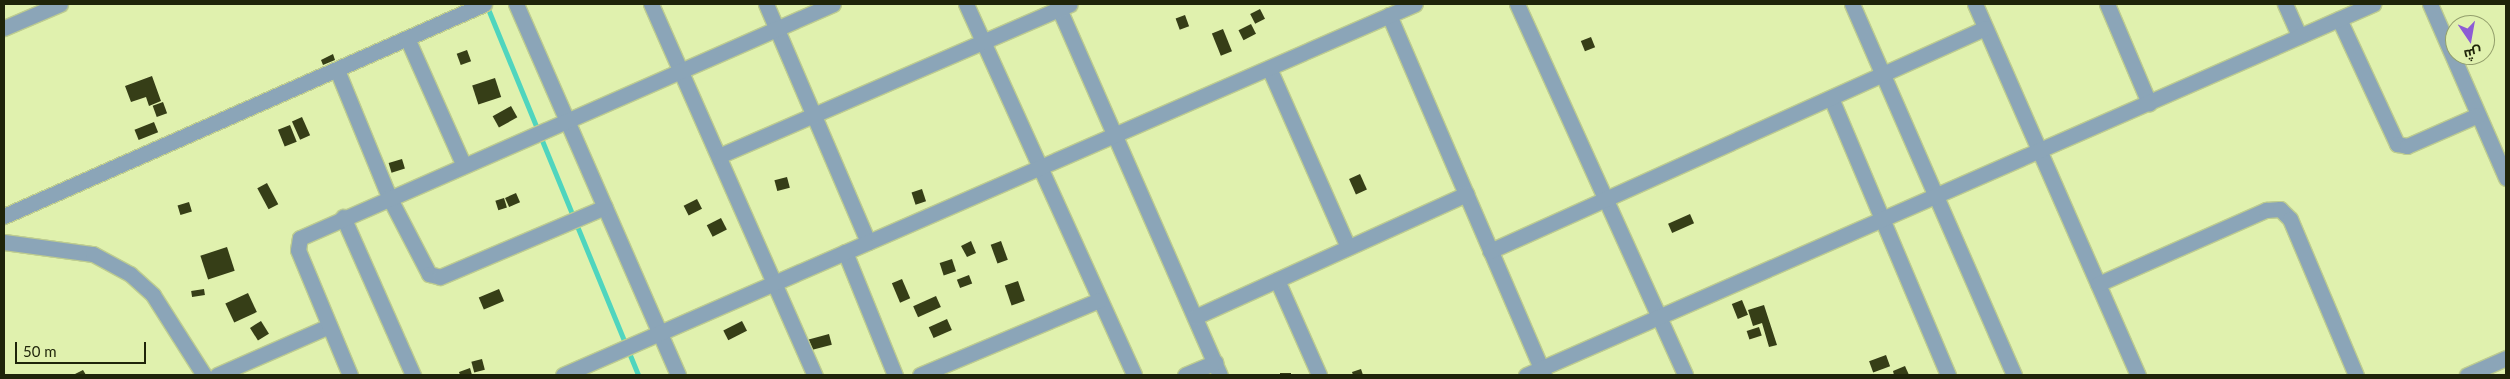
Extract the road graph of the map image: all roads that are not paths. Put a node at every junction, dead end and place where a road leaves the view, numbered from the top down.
1 (60, 4) edge
2 (484, 4) edge
3 (516, 4) edge
4 (651, 4) edge
5 (766, 4) edge
6 (966, 4) edge
7 (1415, 4) edge
8 (1517, 4) edge
9 (1852, 4) edge
10 (1975, 4) edge
11 (2106, 4) edge
12 (2285, 4) edge
13 (2373, 4) edge
14 (2430, 4) edge
15 (829, 5) edge
16 (1062, 5) edge
17 (1389, 15) junction
18 (2338, 19) junction
19 (4, 28) edge
20 (1986, 28) junction
21 (777, 29) junction
22 (2299, 36) junction
23 (407, 38) junction
24 (984, 44) junction
25 (1269, 68) junction
26 (338, 70) junction
27 (680, 70) junction
28 (1882, 75) junction
29 (1831, 98) junction
30 (2149, 103) junction
31 (2478, 115) junction
32 (813, 116) junction
33 (566, 119) junction
34 (1115, 135) junction
35 (2039, 151) junction
36 (719, 156) junction
37 (463, 164) junction
38 (1040, 168) junction
39 (2506, 178) edge
40 (1466, 194) junction
41 (1607, 195) junction
42 (1935, 196) junction
43 (389, 197) junction
44 (605, 207) junction
45 (4, 216) edge
46 (343, 217) junction
47 (1883, 219) junction
48 (4, 242) edge
49 (868, 242) junction
50 (1348, 247) junction
51 (1490, 251) junction
52 (845, 252) junction
53 (1277, 280) junction
54 (774, 283) junction
55 (2098, 284) junction
56 (1099, 300) junction
57 (1195, 317) junction
58 (1659, 317) junction
59 (329, 326) junction
60 (659, 333) junction
61 (2506, 358) edge
62 (1218, 369) edge
63 (1542, 372) edge
64 (204, 375) edge
65 (217, 375) edge
66 (350, 375) edge
67 (413, 375) edge
68 (563, 375) edge
69 (678, 375) edge
70 (815, 375) edge
71 (896, 375) edge
72 (920, 375) edge
73 (1134, 375) edge
74 (1185, 375) edge
75 (1319, 375) edge
76 (1526, 375) edge
77 (1685, 375) edge
78 (1948, 375) edge
79 (2014, 375) edge
80 (2138, 375) edge
81 (2356, 375) edge
82 (2467, 375) edge

1 - 19 street
2 - 23 street
3 - 33 street
4 - 27 street
5 - 21 street
6 - 24 street
7 - 17 street
8 - 41 street
9 - 28 street
10 - 20 street
11 - 30 street
12 - 22 street
13 - 18 street
14 - 31 street
15 - 21 street
16 - 24 street
16 - 34 street
17 - 25 street
17 - 40 street
18 - 22 street
18 - 31 street
20 - 28 street
20 - 35 street
21 - 27 street
21 - 32 street
22 - 30 street
23 - 26 street
23 - 37 street
24 - 32 street
24 - 38 street
25 - 34 street
25 - 50 street
26 - 43 street
26 - 45 street
27 - 33 street
27 - 36 street
28 - 29 street
28 - 42 street
29 - 41 street
29 - 47 street
30 - 35 street
31 - 39 street
32 - 36 street
32 - 49 street
33 - 37 street
33 - 44 street
34 - 38 street
34 - 57 street
35 - 42 street
35 - 55 street
36 - 54 street
37 - 43 street
38 - 49 street
38 - 56 street
40 - 50 street
40 - 51 street
41 - 51 street
41 - 58 street
42 - 47 street
42 - 79 street
43 - 44 street
43 - 46 street
44 - 60 street
46 - 59 street
46 - 67 street
47 - 58 street
47 - 78 street
48 - 64 street
49 - 52 street
50 - 53 street
51 - 63 street
52 - 54 street
52 - 71 street
53 - 57 street
53 - 75 street
54 - 60 street
54 - 70 street
55 - 80 street
55 - 81 street
56 - 72 street
56 - 73 street
57 - 62 street
58 - 63 street
58 - 77 street
59 - 65 street
59 - 66 street
60 - 68 street
60 - 69 street
61 - 82 street
62 - 74 street
63 - 76 street

